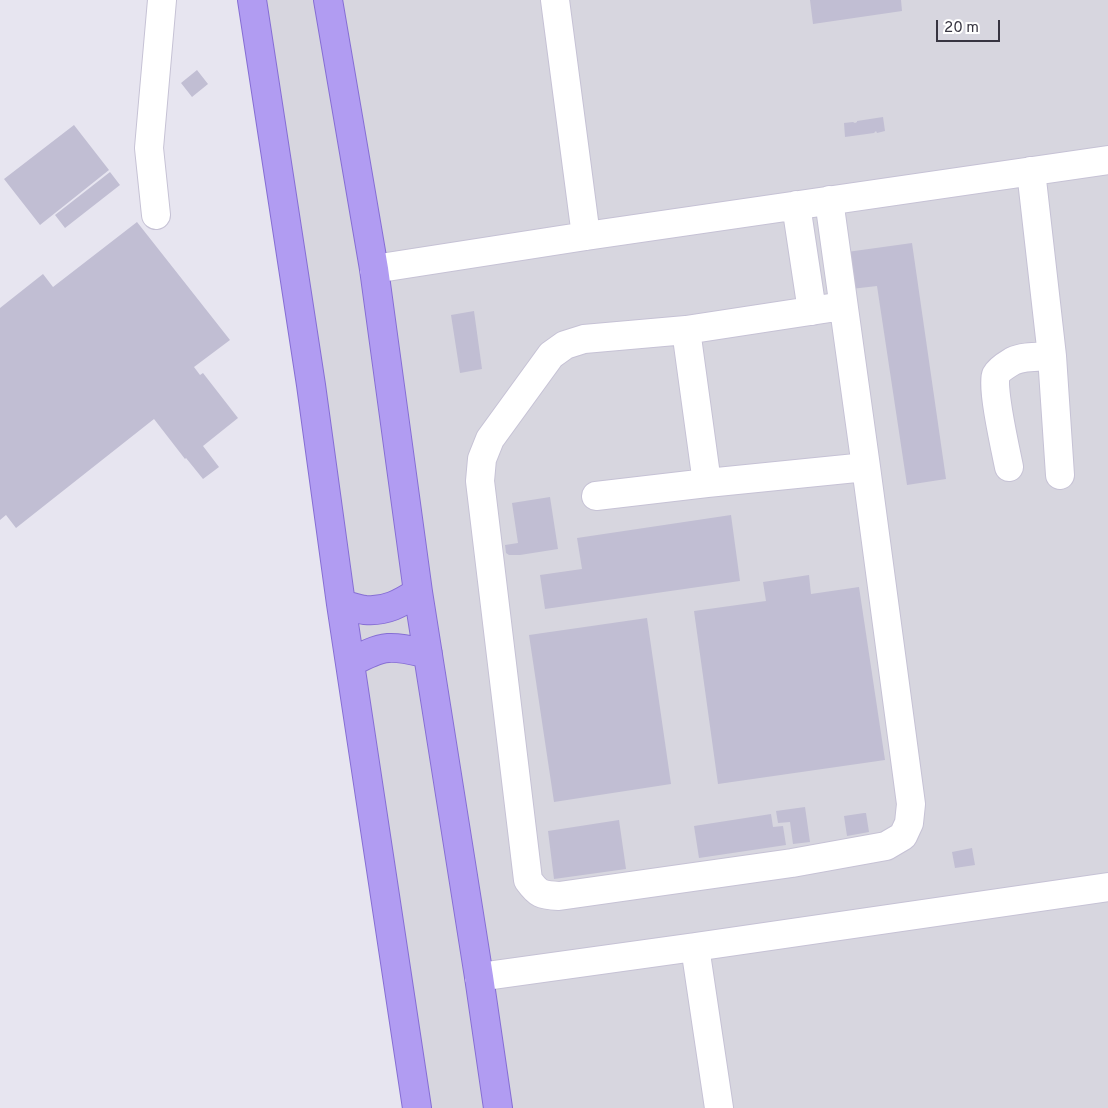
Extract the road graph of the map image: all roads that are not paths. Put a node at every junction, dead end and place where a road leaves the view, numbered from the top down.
1 (162, 0) edge
2 (252, 0) edge
3 (328, 0) edge
4 (555, 0) edge
5 (1108, 160) edge
6 (1031, 171) junction
7 (829, 200) junction
8 (796, 205) junction
9 (156, 215) dead end
10 (586, 236) junction
11 (374, 269) junction
12 (843, 306) junction
13 (812, 311) junction
14 (686, 330) junction
15 (1052, 356) junction
16 (866, 467) junction
17 (1009, 467) dead end
18 (1060, 475) dead end
19 (707, 483) junction
20 (596, 496) dead end
21 (418, 592) junction
22 (341, 604) junction
23 (428, 654) junction
24 (350, 663) junction
25 (1108, 887) edge
26 (696, 947) junction
27 (478, 977) junction
28 (417, 1108) edge
29 (498, 1108) edge
30 (719, 1108) edge

1 - 9 lane
2 - 22 main road
3 - 11 main road
4 - 10 lane
5 - 6 lane
6 - 7 lane
6 - 15 lane
7 - 8 lane
7 - 12 lane
8 - 10 lane
8 - 13 lane
10 - 11 lane
11 - 21 main road
12 - 13 lane
12 - 16 lane
13 - 14 lane
14 - 16 lane
14 - 19 lane
15 - 17 lane
15 - 18 lane
16 - 19 lane
19 - 20 lane
21 - 22 main road
21 - 23 main road
22 - 24 main road
23 - 24 main road
23 - 27 main road
24 - 28 main road
25 - 26 lane
26 - 27 lane
26 - 30 lane
27 - 29 main road

